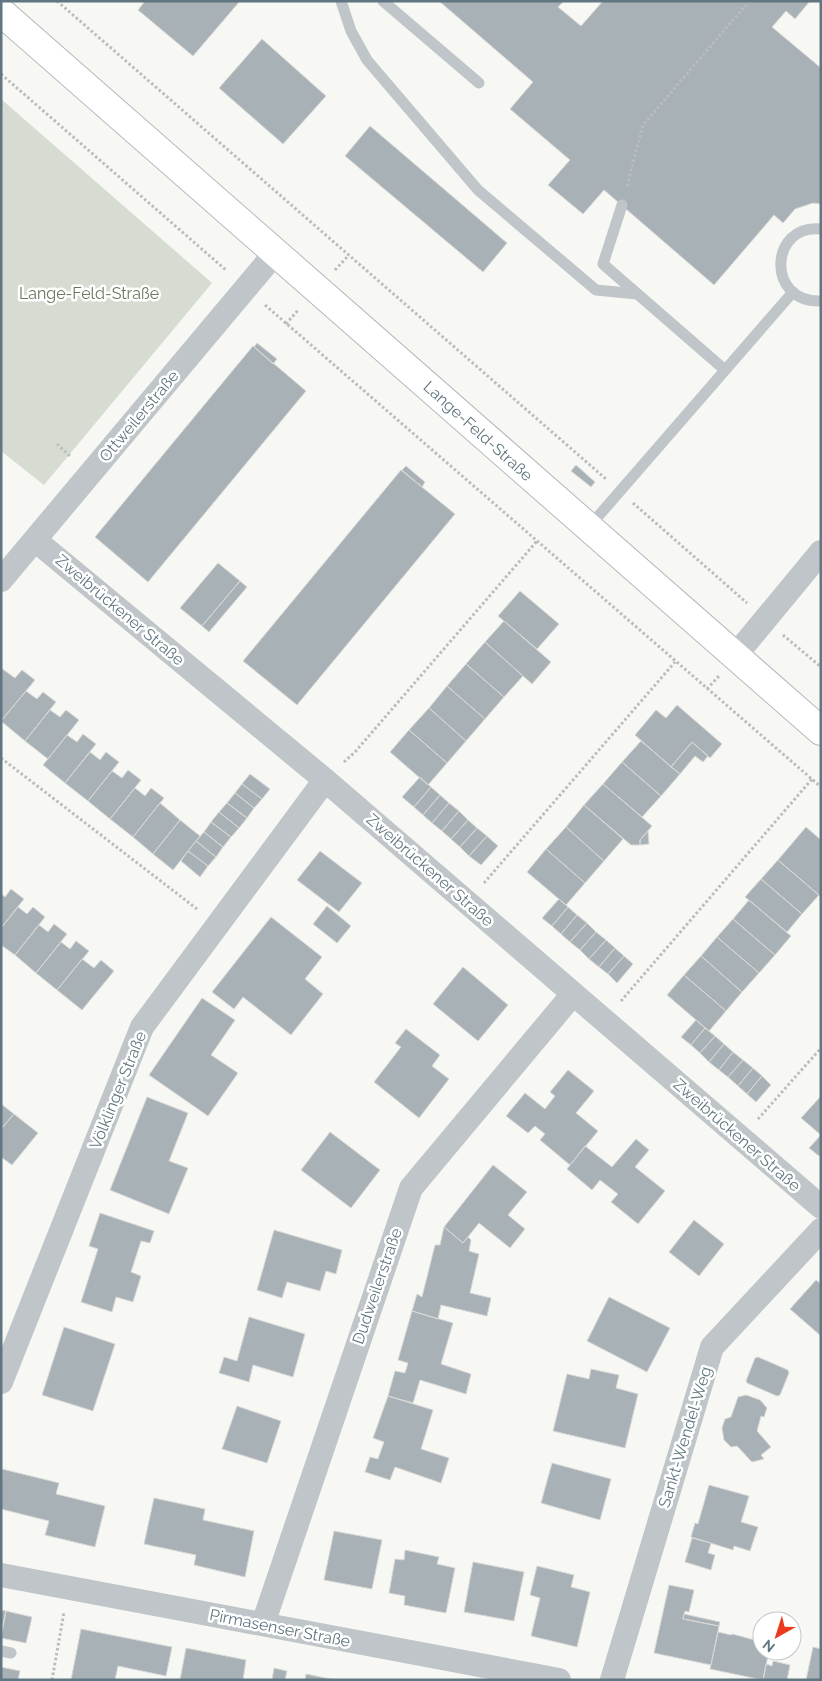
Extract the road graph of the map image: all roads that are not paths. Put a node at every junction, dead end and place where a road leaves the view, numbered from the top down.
1 (341, 1) edge
2 (390, 3) edge
3 (1, 12) edge
4 (479, 83) dead end
5 (622, 205) road end
6 (821, 229) edge
7 (276, 252) junction
8 (793, 292) junction
9 (637, 294) junction
10 (821, 301) edge
11 (725, 370) junction
12 (588, 528) junction
13 (35, 540) junction
14 (821, 552) edge
15 (1, 580) edge
16 (735, 656) junction
17 (821, 731) edge
18 (325, 780) junction
19 (573, 994) junction
20 (821, 1206) edge
21 (821, 1230) edge
22 (1, 1382) edge
23 (1, 1574) edge
24 (263, 1624) junction
25 (559, 1680) edge
26 (612, 1680) edge

1 - 9 lane
2 - 4 lane
3 - 7 street, Lange-Feld-Straße
5 - 9 lane
6 - 8 lane
7 - 12 street, Lange-Feld-Straße
7 - 13 street, Ottweilerstraße
8 - 10 lane
8 - 11 lane
9 - 11 lane
11 - 12 lane
12 - 16 street, Lange-Feld-Straße
13 - 15 street, Ottweilerstraße
13 - 18 street, Zweibrückener Straße
14 - 16 street
16 - 17 street, Lange-Feld-Straße
18 - 19 street, Zweibrückener Straße
18 - 22 street, Völklinger Straße
19 - 20 street, Zweibrückener Straße
19 - 24 street, Dudweilerstraße
21 - 26 street, Sankt-Wendel-Weg
23 - 24 street, Pirmasenser Straße
24 - 25 street, Pirmasenser Straße

